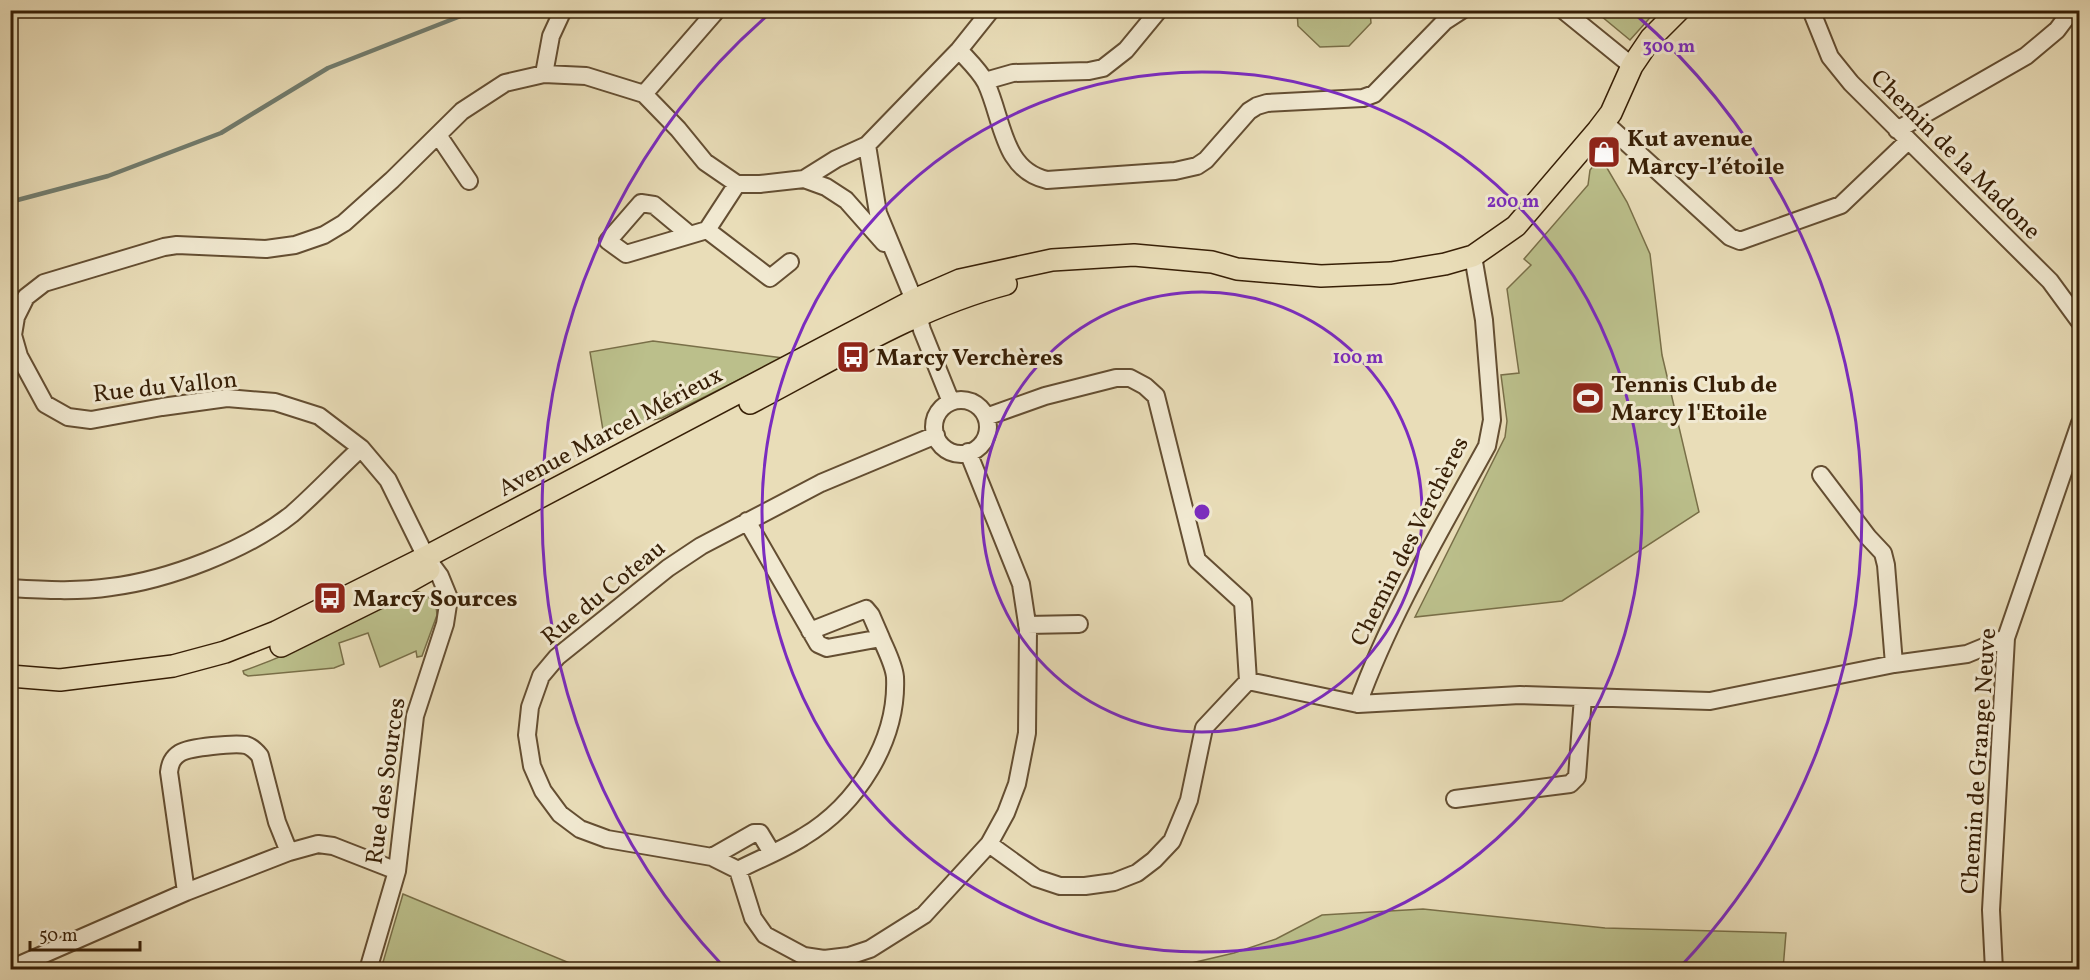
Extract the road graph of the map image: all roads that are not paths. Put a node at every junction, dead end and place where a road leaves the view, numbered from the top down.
1 (563, 10) edge
2 (717, 10) edge
3 (991, 10) edge
4 (1159, 10) edge
5 (1462, 10) edge
6 (1563, 10) edge
7 (1679, 10) edge
8 (1811, 10) edge
9 (2072, 10) edge
10 (959, 50) junction
11 (1632, 66) junction
12 (544, 74) junction
13 (985, 81) junction
14 (644, 94) junction
15 (1604, 122) junction
16 (438, 135) junction
17 (1902, 135) junction
18 (867, 145) junction
19 (804, 179) junction
20 (469, 181) dead end
21 (737, 184) junction
22 (707, 230) junction
23 (690, 235) dead end
24 (1473, 256) junction
25 (896, 257) junction
26 (790, 262) dead end
27 (915, 308) junction
28 (2079, 322) edge
29 (15, 357) edge
30 (951, 402) junction
31 (986, 417) junction
32 (2079, 423) edge
33 (936, 435) junction
34 (361, 448) junction
35 (968, 452) junction
36 (1821, 475) dead end
37 (747, 521) junction
38 (429, 562) junction
39 (10, 588) edge
40 (1079, 624) dead end
41 (1027, 625) junction
42 (810, 631) junction
43 (881, 638) junction
44 (2006, 638) junction
45 (1894, 664) junction
46 (10, 676) edge
47 (1248, 681) junction
48 (10, 689) edge
49 (1583, 697) junction
50 (1358, 704) junction
51 (1455, 799) dead end
52 (989, 844) junction
53 (289, 852) junction
54 (772, 853) junction
55 (712, 857) junction
56 (738, 870) junction
57 (397, 871) junction
58 (186, 892) junction
59 (10, 969) edge
60 (368, 969) edge
61 (1994, 969) edge

1 - 12 street
2 - 14 street
3 - 10 street
4 - 13 street
5 - 13 street
6 - 11 street
7 - 11 main road, Avenue Marcel Mérieux
8 - 17 street, Chemin de la Madone
9 - 17 street
10 - 13 street
10 - 18 street
11 - 15 main road, Avenue Marcel Mérieux
12 - 14 street, Rue du Vallon
12 - 16 street, Rue du Vallon
14 - 21 street, Rue du Vallon
15 - 17 street
15 - 24 main road, Avenue Marcel Mérieux
16 - 20 street
16 - 29 street, Rue du Vallon
17 - 28 street, Chemin de la Madone
18 - 19 street
18 - 25 street
19 - 21 street
19 - 25 street
21 - 22 street
22 - 23 street
22 - 26 street
24 - 27 main road, Avenue Marcel Mérieux
24 - 50 street, Chemin des Verchères
25 - 27 street
27 - 30 street
27 - 38 main road, Avenue Marcel Mérieux
29 - 34 street, Rue du Vallon
30 - 31 street
30 - 33 street
31 - 35 street
31 - 47 street
32 - 44 street, Chemin de Grange Neuve
33 - 35 street
33 - 37 street, Rue du Coteau
34 - 38 street, Rue du Vallon
34 - 39 street
35 - 41 street
36 - 45 street
37 - 42 street
37 - 55 street, Rue du Coteau
38 - 46 main road, Avenue Marcel Mérieux
38 - 48 main road, Avenue Marcel Mérieux
38 - 57 street, Rue des Sources
40 - 41 street
41 - 52 street
42 - 43 street
42 - 43 street
43 - 54 street
44 - 45 street
44 - 61 street, Chemin de Grange Neuve
45 - 49 street
47 - 50 street
47 - 52 street
49 - 50 street
49 - 51 street
52 - 56 street
53 - 57 street
53 - 58 street
53 - 58 street
54 - 55 street
54 - 56 street
55 - 56 street, Rue du Coteau
57 - 60 street, Rue des Sources
58 - 59 street

